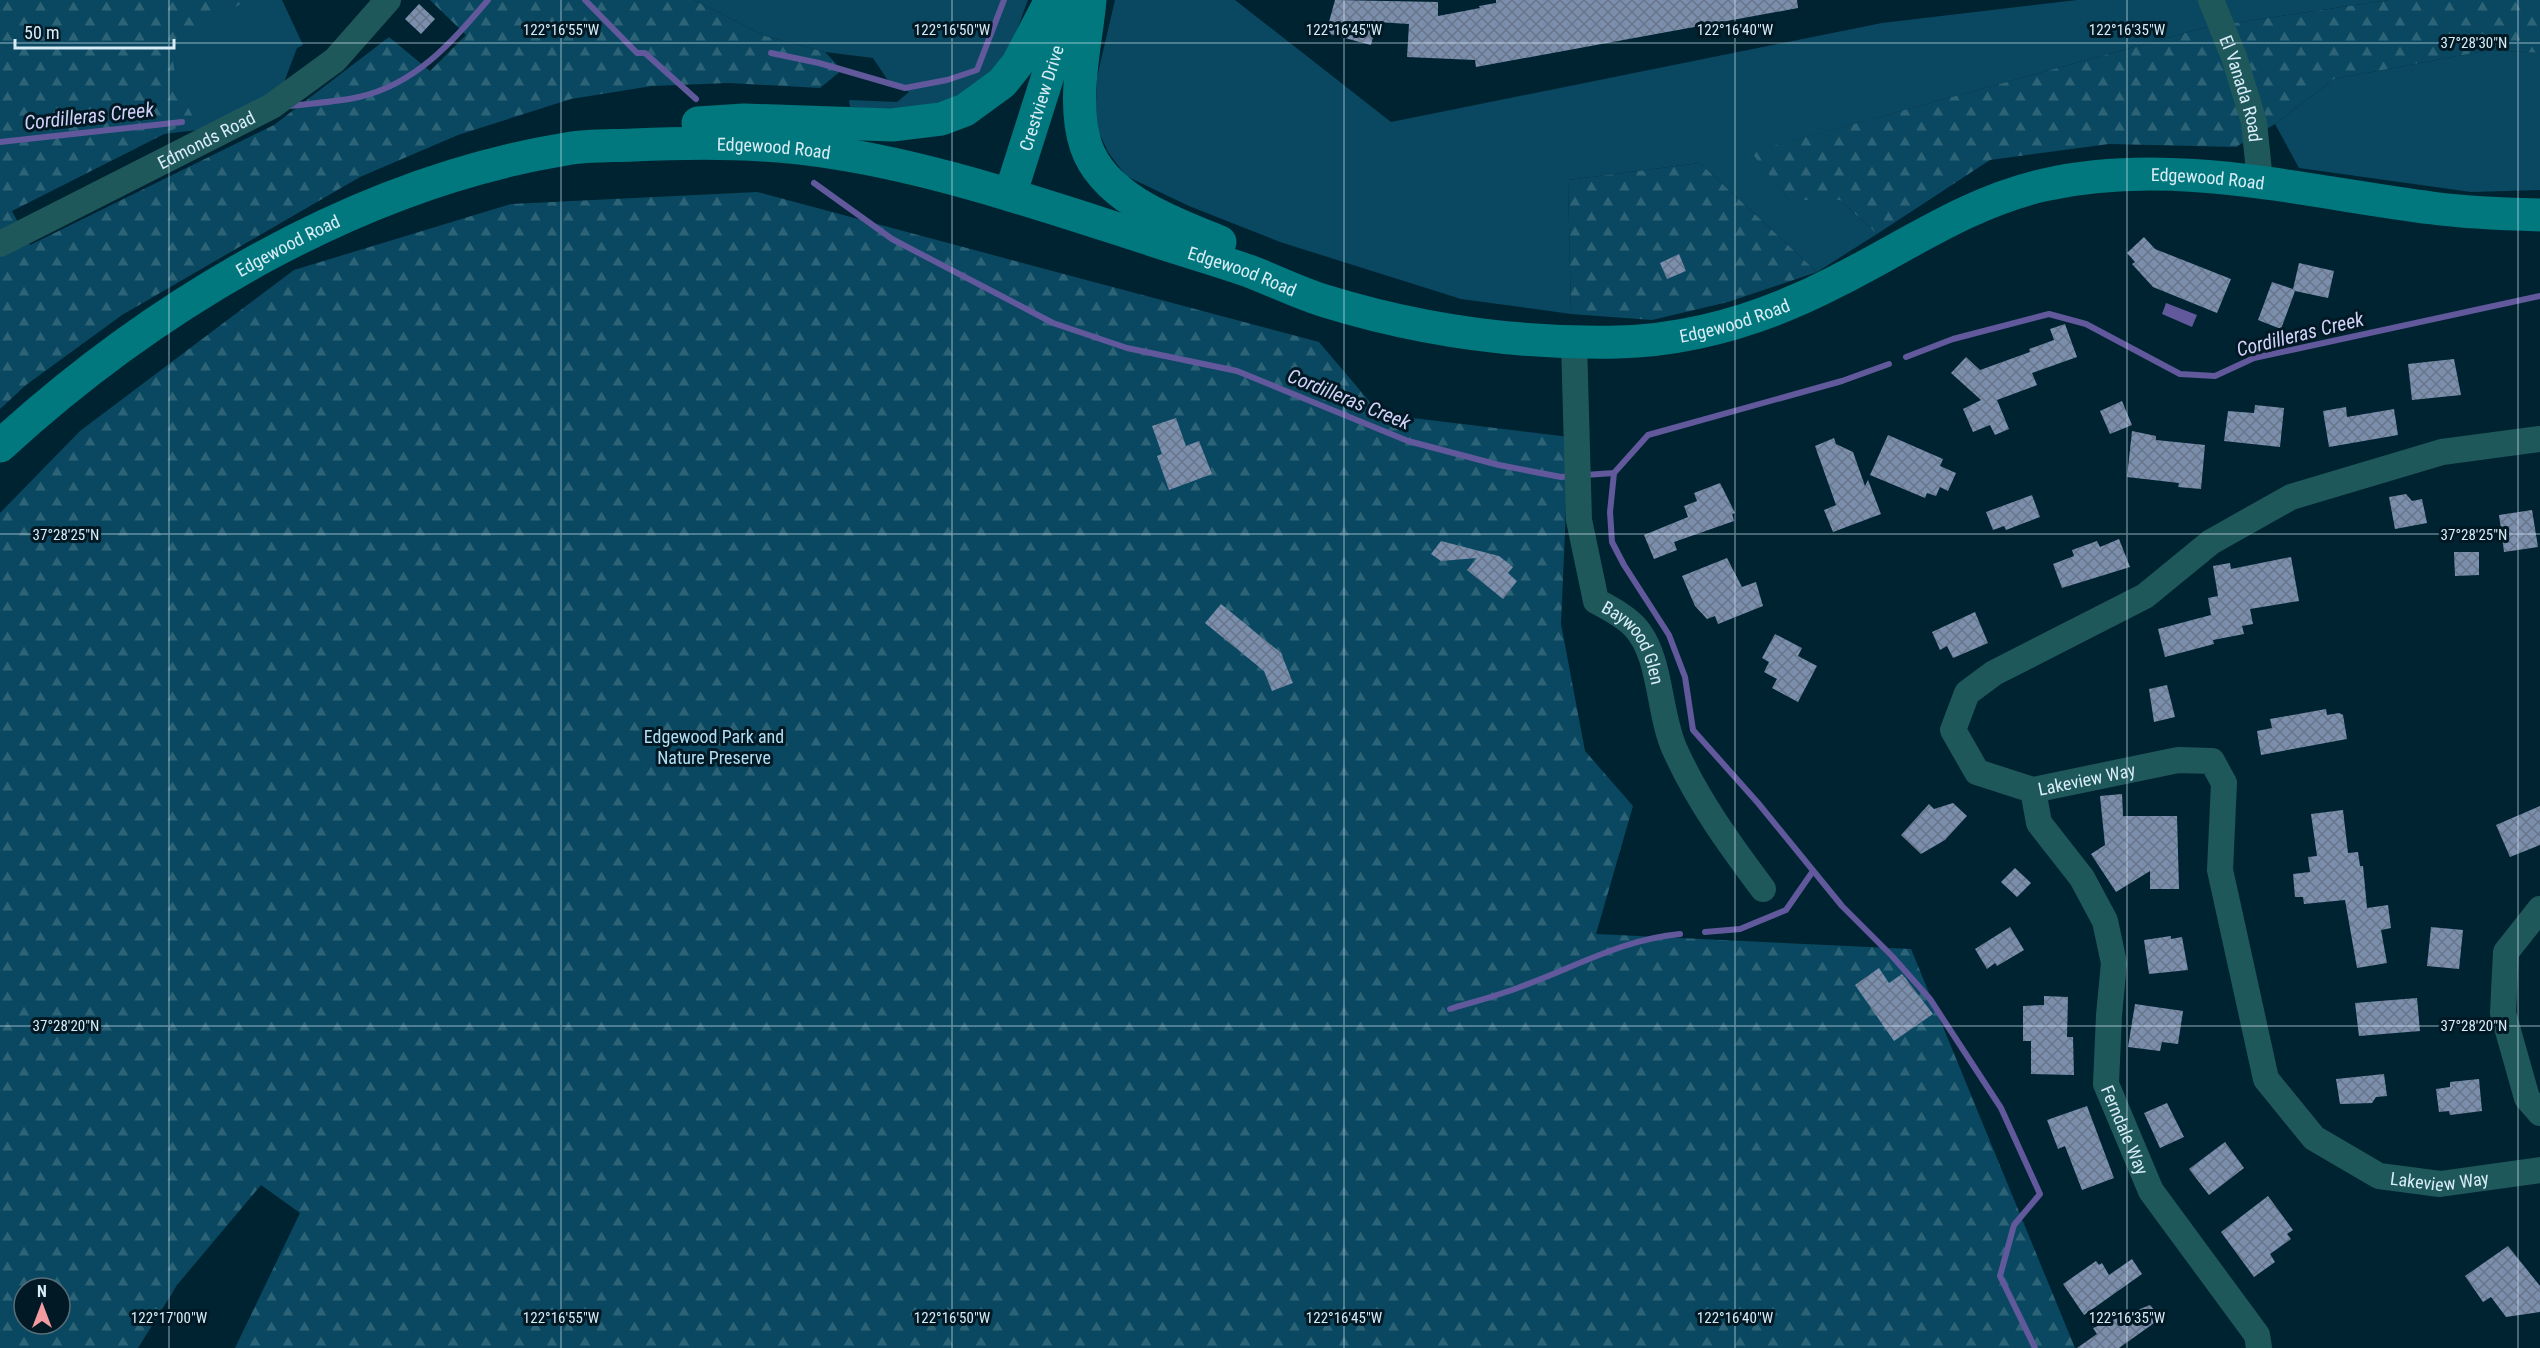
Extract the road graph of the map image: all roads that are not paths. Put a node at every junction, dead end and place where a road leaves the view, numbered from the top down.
1 (388, 0) edge
2 (1051, 0) edge
3 (1072, 0) edge
4 (1090, 0) edge
5 (2211, 0) edge
6 (570, 148) junction
7 (2260, 181) junction
8 (1010, 195) junction
9 (2540, 215) edge
10 (0, 244) edge
11 (1449, 330) junction
12 (1574, 342) junction
13 (2540, 440) edge
14 (0, 446) edge
15 (2033, 790) junction
16 (1763, 890) dead end
17 (2540, 909) edge
18 (2540, 1113) edge
19 (2540, 1170) edge
20 (2259, 1348) edge

1 - 10 street, Edmonds Road
2 - 6 main road
3 - 8 main road, Crestview Drive
4 - 11 main road
5 - 7 street, El Vanada Road
6 - 8 main road, Edgewood Road
6 - 14 main road, Edgewood Road
7 - 9 main road, Edgewood Road
7 - 12 main road, Edgewood Road
8 - 11 main road, Edgewood Road
11 - 12 main road, Edgewood Road
12 - 16 street, Baywood Glen
13 - 15 street, Lakeview Way
15 - 19 street, Lakeview Way
15 - 20 street, Ferndale Way
17 - 18 street

